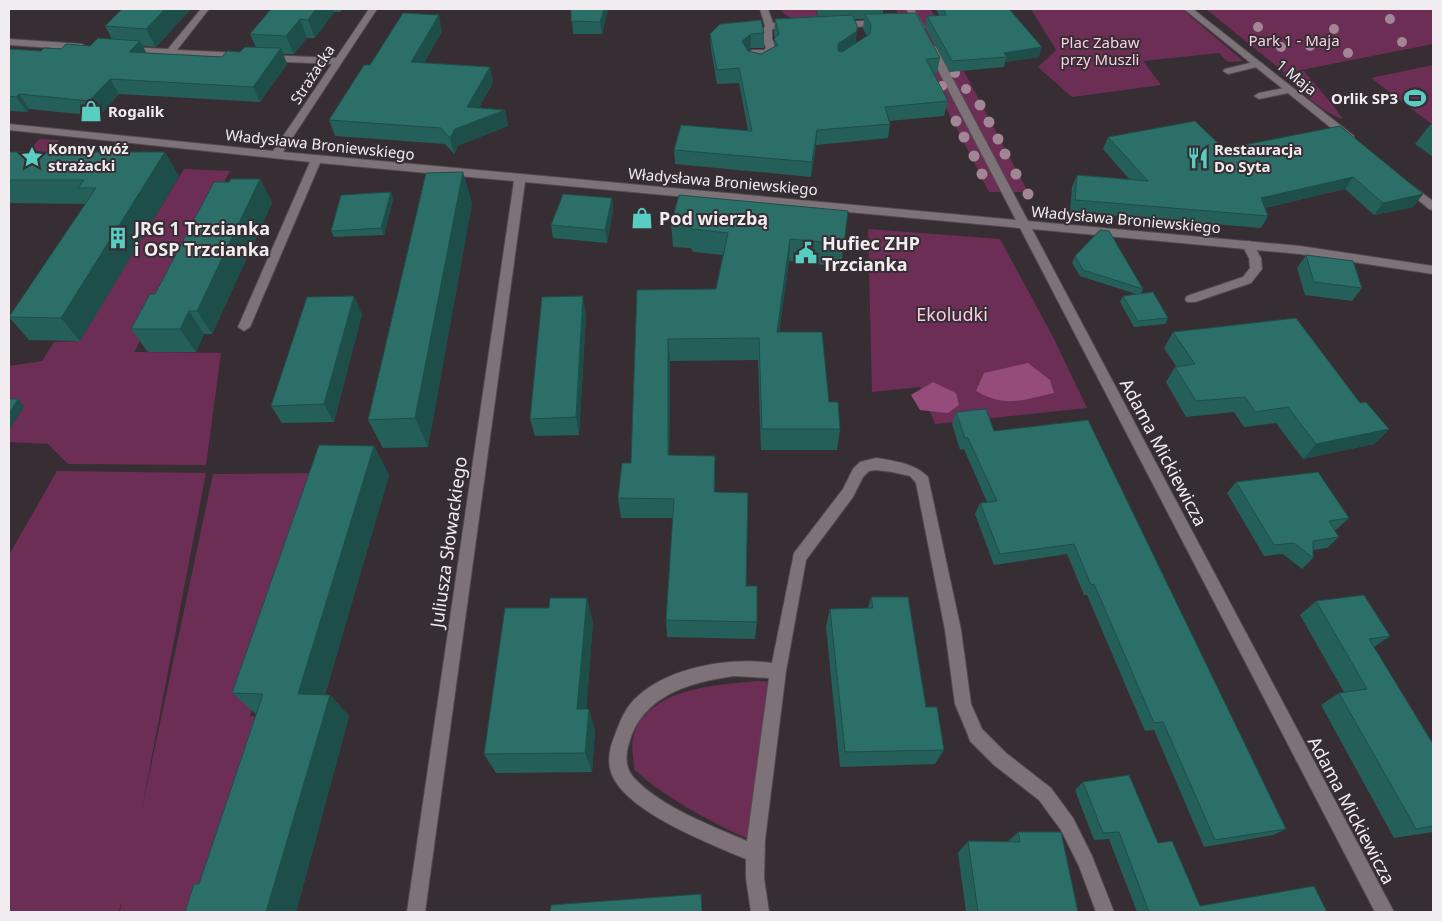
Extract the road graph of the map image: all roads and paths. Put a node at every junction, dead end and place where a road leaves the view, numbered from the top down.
1 (205, 9) edge
2 (372, 9) edge
3 (764, 9) edge
4 (1188, 9) edge
5 (912, 17) edge
6 (891, 22) edge
7 (769, 26) junction
8 (803, 26) edge
9 (826, 26) edge
10 (9, 42) edge
11 (92, 48) edge
12 (112, 49) edge
13 (170, 53) junction
14 (766, 53) edge
15 (338, 61) junction
16 (1258, 64) junction
17 (1228, 71) dead end
18 (1290, 90) junction
19 (1259, 96) dead end
20 (9, 127) edge
21 (1361, 147) edge
22 (276, 155) junction
23 (316, 159) junction
24 (1398, 177) edge
25 (520, 178) junction
26 (1433, 207) edge
27 (1023, 225) junction
28 (1248, 245) junction
29 (1433, 270) edge
30 (1191, 299) dead end
31 (244, 327) dead end
32 (778, 671) junction
33 (756, 854) junction
34 (416, 912) edge
35 (760, 912) edge
36 (1105, 912) edge
37 (1385, 912) edge

1 - 13 street
2 - 15 street, Strażacka
3 - 7 street
4 - 16 street, 1 Maja
5 - 27 street, Adama Mickiewicza
6 - 9 street
7 - 8 street
7 - 14 street
10 - 11 street
12 - 13 street
13 - 15 street
15 - 22 street, Strażacka
16 - 17 street
16 - 18 street, 1 Maja
18 - 19 street
18 - 21 street, 1 Maja
20 - 22 street, Władysława Broniewskiego
22 - 23 street, Władysława Broniewskiego
23 - 25 street, Władysława Broniewskiego
23 - 31 street
24 - 26 street
25 - 27 street, Władysława Broniewskiego
25 - 34 street, Juliusza Słowackiego
27 - 28 street, Władysława Broniewskiego
27 - 37 street, Adama Mickiewicza
28 - 29 street, Władysława Broniewskiego
28 - 30 street
32 - 33 street
32 - 33 street
32 - 36 street
33 - 35 street

